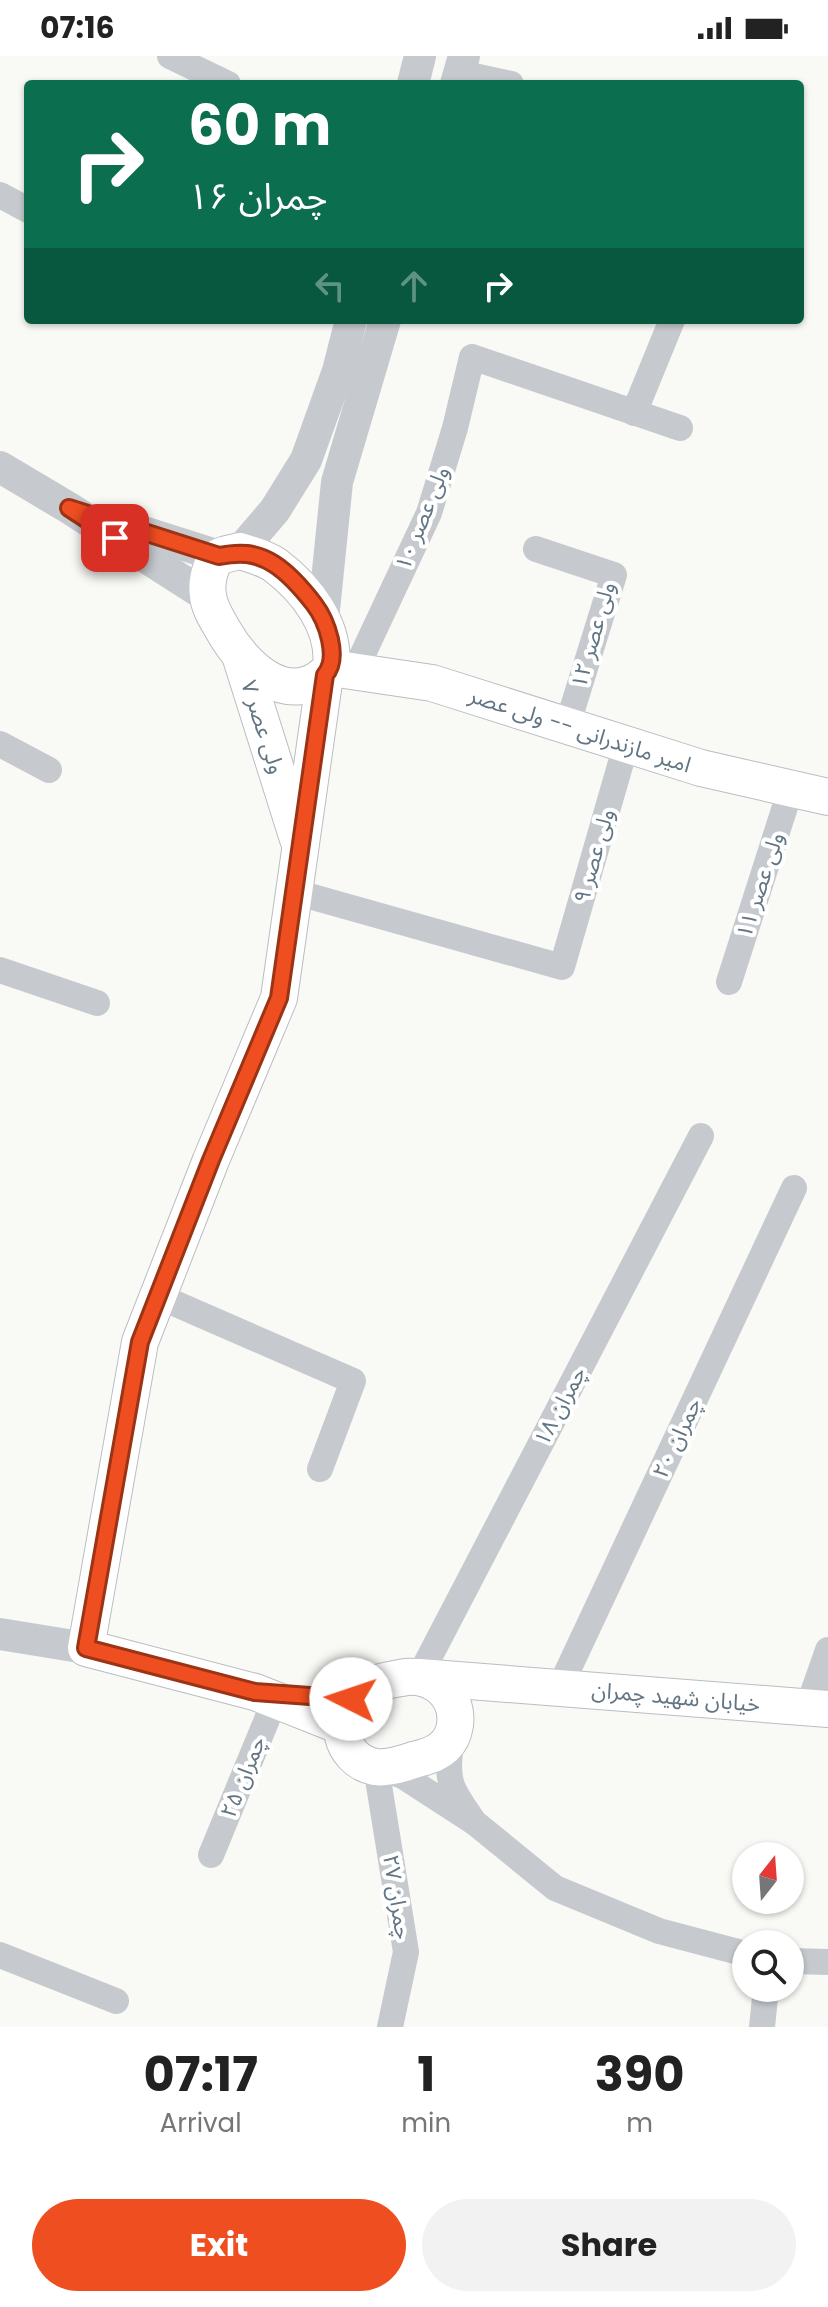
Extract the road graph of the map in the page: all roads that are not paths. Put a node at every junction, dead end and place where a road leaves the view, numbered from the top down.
1 (170, 56) edge
2 (420, 56) edge
3 (460, 71) edge
4 (220, 80) edge
5 (414, 80) edge
6 (495, 80) edge
7 (0, 195) edge
8 (24, 208) edge
9 (350, 324) edge
10 (384, 324) edge
11 (670, 324) edge
12 (634, 413) junction
13 (680, 428) dead end
14 (0, 467) edge
15 (69, 508) junction
16 (536, 549) dead end
17 (229, 554) junction
18 (208, 597) junction
19 (323, 620) junction
20 (239, 652) junction
21 (337, 672) junction
22 (567, 726) junction
23 (0, 744) edge
24 (626, 745) junction
25 (49, 770) dead end
26 (791, 788) junction
27 (828, 797) edge
28 (301, 848) junction
29 (295, 892) junction
30 (0, 970) edge
31 (729, 982) dead end
32 (97, 1003) dead end
33 (701, 1136) dead end
34 (794, 1188) dead end
35 (158, 1296) junction
36 (320, 1469) dead end
37 (0, 1634) edge
38 (86, 1648) junction
39 (828, 1650) edge
40 (419, 1677) junction
41 (523, 1685) junction
42 (560, 1687) junction
43 (265, 1696) junction
44 (818, 1708) edge
45 (346, 1712) junction
46 (453, 1732) junction
47 (378, 1767) junction
48 (474, 1822) junction
49 (211, 1855) dead end
50 (732, 1950) edge
51 (0, 1955) edge
52 (804, 1961) edge
53 (828, 1962) edge
54 (116, 2001) dead end
55 (765, 2002) edge
56 (390, 2027) edge
57 (762, 2027) edge

1 - 4 street
2 - 5 street
3 - 6 street
7 - 8 street
9 - 17 street
10 - 19 street
11 - 12 street
12 - 13 street
12 - 21 street, ولی عصر ۱۰
14 - 15 street
15 - 17 street
15 - 18 street
16 - 22 street, ولی عصر ۱۲
17 - 18 main road
17 - 19 main road
18 - 20 main road
19 - 21 main road, ولی عصر ۷
20 - 21 main road
20 - 28 main road, ولی عصر ۷
21 - 22 main road, امیر مازندرانی -- ولی عصر
21 - 28 main road, ولی عصر ۷
22 - 24 main road, امیر مازندرانی -- ولی عصر
23 - 25 street
24 - 26 main road, امیر مازندرانی -- ولی عصر
24 - 29 street, ولی عصر ۹
26 - 27 main road, امیر مازندرانی -- ولی عصر
26 - 31 street, ولی عصر ۱۱
28 - 29 main road, ولی عصر ۷
29 - 35 main road, ولی عصر ۷
30 - 32 street
33 - 40 street, چمران ۱۸
34 - 42 street, چمران ۲۰
35 - 36 street
35 - 38 main road, ولی عصر ۷
37 - 38 street
38 - 43 main road
39 - 44 street
40 - 41 main road, خیابان شهید چمران
40 - 45 main road
40 - 46 main road
41 - 42 main road, خیابان شهید چمران
41 - 46 main road, خیابان شهید چمران
42 - 44 main road, خیابان شهید چمران
43 - 45 main road
43 - 49 street, چمران ۲۵
45 - 47 main road
46 - 47 main road
46 - 48 street
47 - 48 street
47 - 56 street, چمران ۲۷
48 - 50 street
51 - 54 street
52 - 53 street
55 - 57 street

